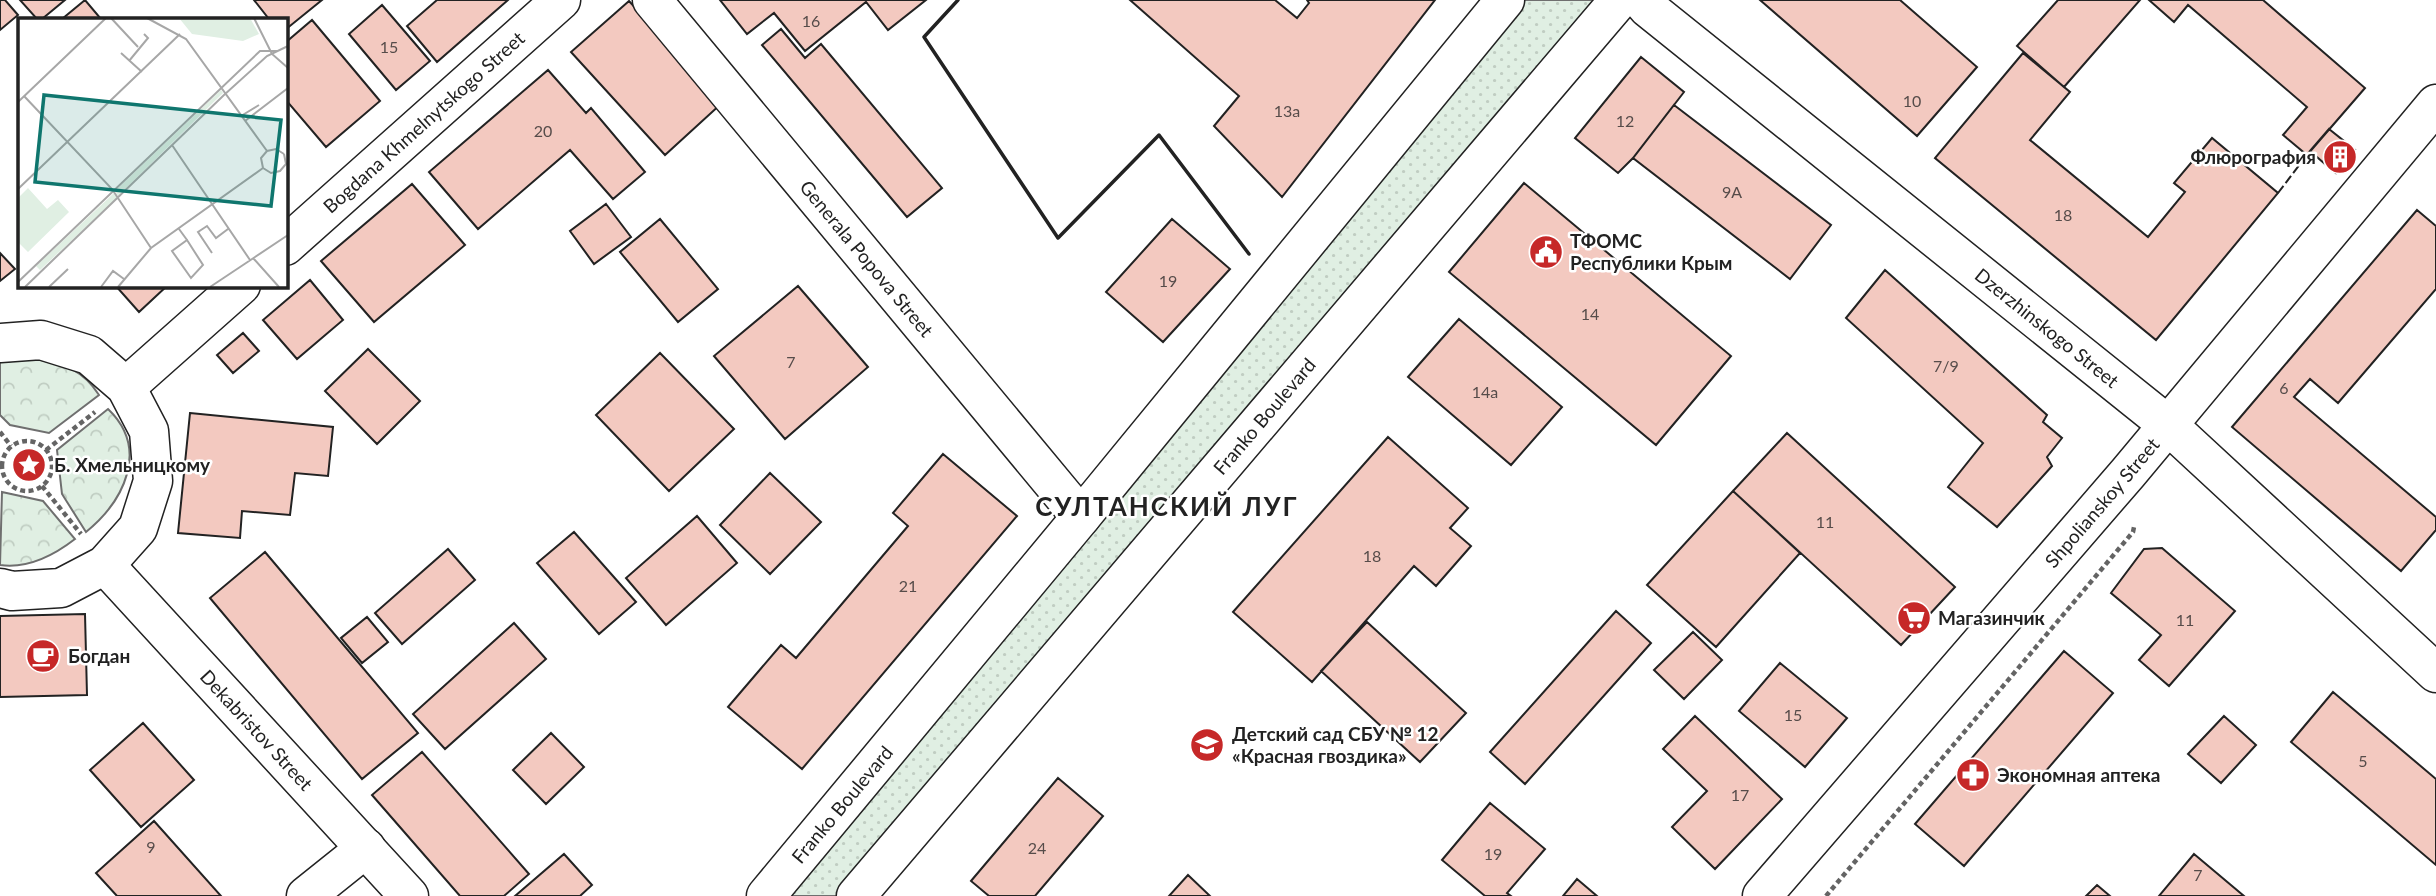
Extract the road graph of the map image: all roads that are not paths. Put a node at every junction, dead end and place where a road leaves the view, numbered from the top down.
1 (561, 0) edge
2 (652, 0) edge
3 (1505, 0) edge
4 (1619, 0) edge
5 (1641, 0) edge
6 (2436, 104) edge
7 (287, 244) edge
8 (239, 287) edge
9 (0, 343) edge
10 (126, 387) junction
11 (2168, 425) junction
12 (1081, 517) junction
13 (105, 565) junction
14 (0, 588) edge
15 (2436, 673) edge
16 (366, 848) junction
17 (306, 896) edge
18 (408, 896) edge
19 (766, 896) edge
20 (856, 896) edge
21 (1762, 896) edge

1 - 7 street, Bogdana Khmelnytskogo Street
2 - 12 street, Generala Popova Street
3 - 12 street, Franko Boulevard
4 - 20 street, Franko Boulevard
5 - 11 street, Dzerzhinskogo Street
6 - 11 street, Shpolianskoy Street
8 - 10 street
9 - 10 street
10 - 13 street
11 - 15 street, Dzerzhinskogo Street
11 - 21 street, Shpolianskoy Street
12 - 19 street, Franko Boulevard
13 - 14 street
13 - 16 street, Dekabristov Street
16 - 17 street
16 - 18 street, Dekabristov Street

